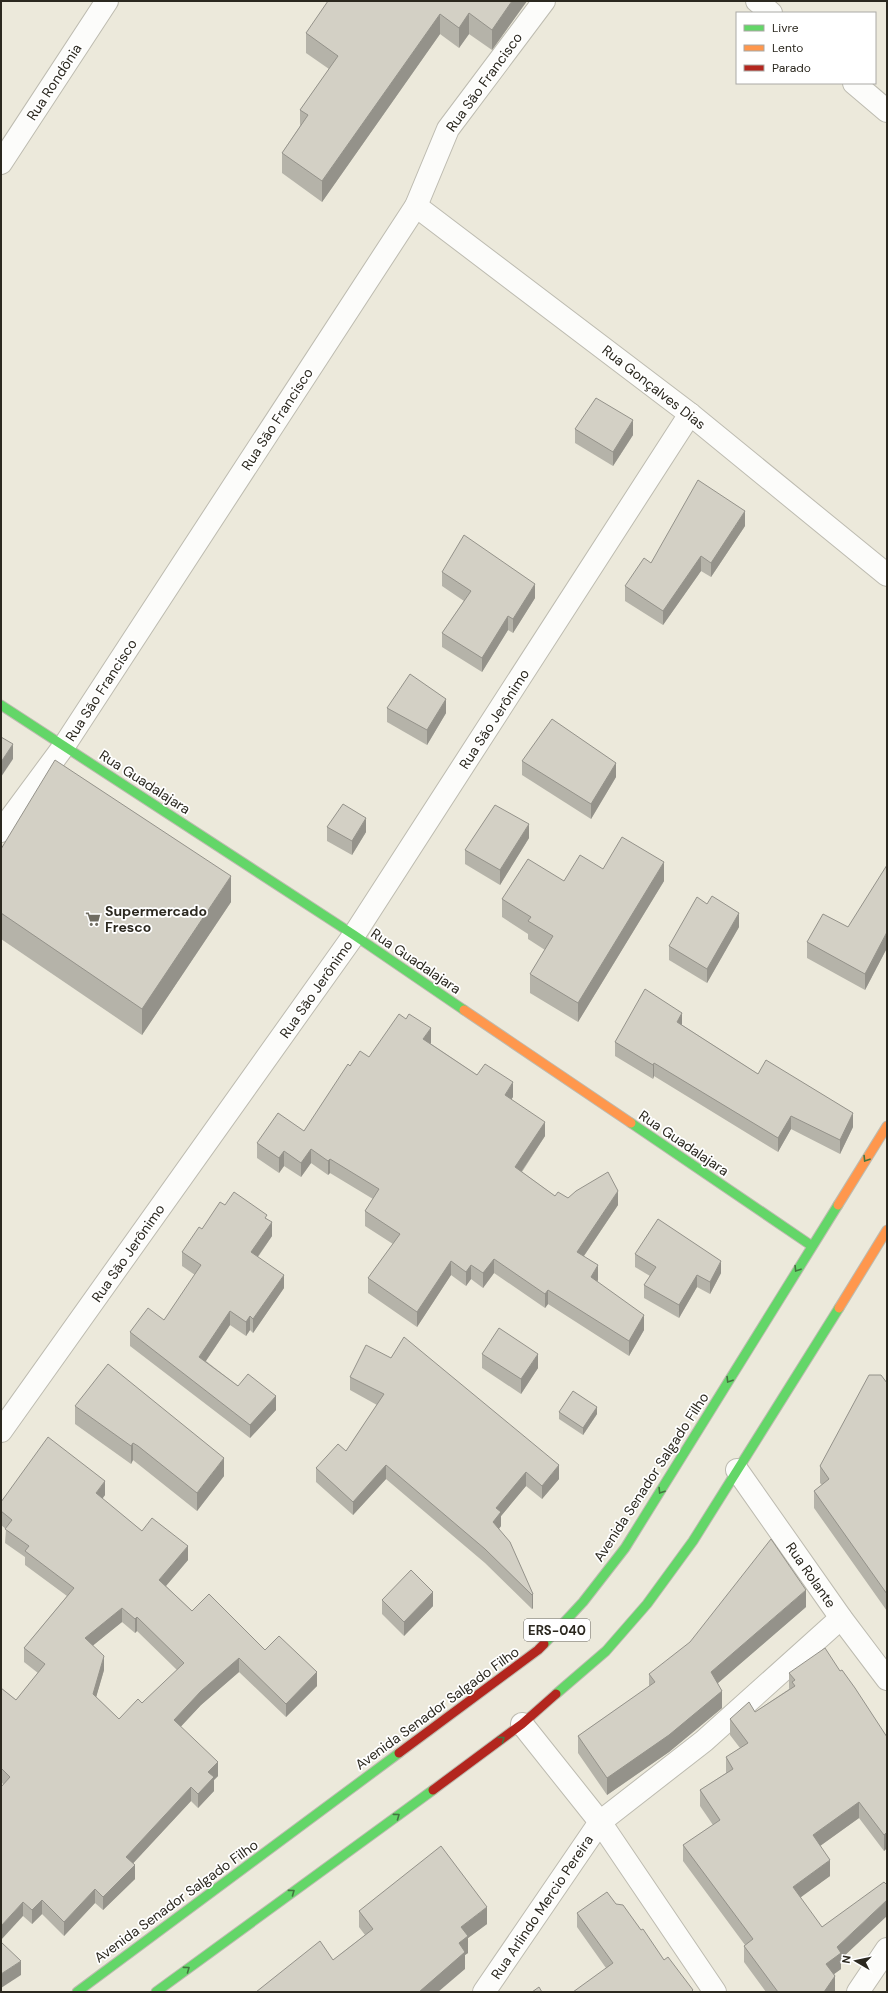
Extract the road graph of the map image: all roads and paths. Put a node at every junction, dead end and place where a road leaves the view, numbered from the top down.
1 (107, 1) edge
2 (544, 1) edge
3 (756, 1) edge
4 (770, 12) edge
5 (855, 84) edge
6 (887, 111) edge
7 (1, 163) edge
8 (416, 206) junction
9 (690, 414) junction
10 (887, 575) edge
11 (1, 705) edge
12 (64, 746) junction
13 (1, 831) edge
14 (354, 935) junction
15 (887, 1126) edge
16 (887, 1230) edge
17 (812, 1246) junction
18 (1, 1431) edge
19 (737, 1470) junction
20 (841, 1618) junction
21 (887, 1679) edge
22 (522, 1724) junction
23 (600, 1822) junction
24 (887, 1949) edge
25 (76, 1992) edge
26 (156, 1992) edge
27 (484, 1992) edge
28 (714, 1992) edge
29 (858, 1992) edge

1 - 7 street, Rua Rondônia
2 - 8 street, Rua São Francisco
3 - 4 street
5 - 6 street
8 - 9 street, Rua Gonçalves Dias
8 - 12 street, Rua São Francisco
9 - 10 street, Rua Gonçalves Dias
9 - 14 street, Rua São Jerônimo
11 - 12 main road, Rua Guadalajara
12 - 13 street, Rua São Francisco
12 - 14 main road, Rua Guadalajara
14 - 17 main road, Rua Guadalajara
14 - 18 street, Rua São Jerônimo
15 -> 17 main road, Avenida Senador Salgado Filho / ERS-040
16 - 19 main road, ERS-040
17 -> 25 main road, Avenida Senador Salgado Filho / ERS-040
19 - 20 street, Rua Rolante
19 - 22 main road, ERS-040
20 - 21 street, Rua Rolante
20 - 23 street, Rua Arlindo Mercio Pereira
22 - 23 street
26 -> 22 main road, ERS-040
23 - 27 street, Rua Arlindo Mercio Pereira
23 - 28 street
24 - 29 street

